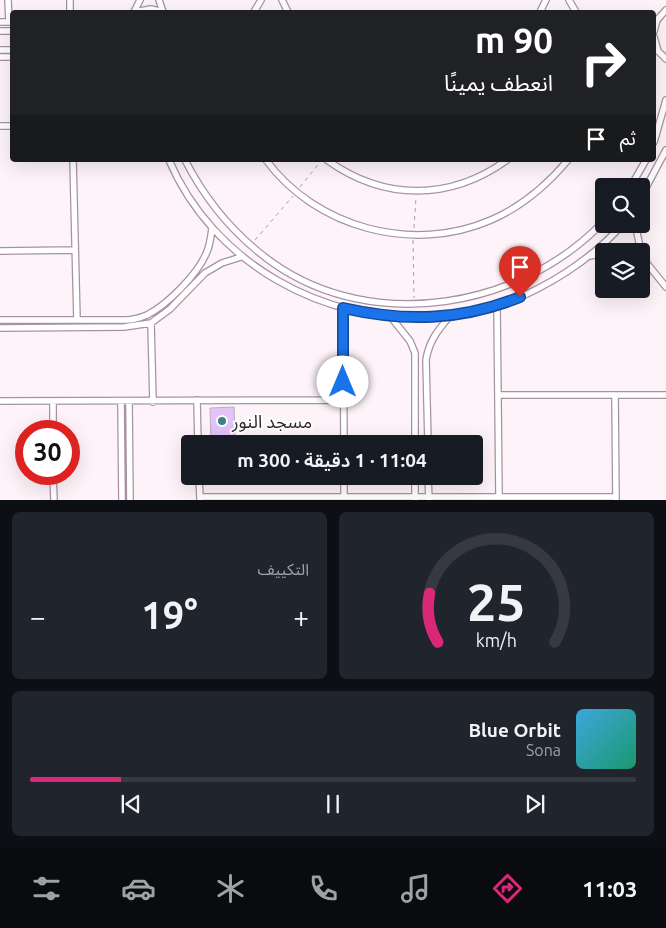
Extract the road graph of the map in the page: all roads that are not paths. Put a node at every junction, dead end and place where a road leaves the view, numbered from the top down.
1 (8, 0) edge
2 (666, 10) edge
3 (10, 15) edge
4 (657, 16) edge
5 (656, 45) edge
6 (664, 57) edge
7 (666, 100) edge
8 (656, 135) edge
9 (666, 150) edge
10 (73, 162) edge
11 (170, 162) edge
12 (186, 162) edge
13 (268, 162) edge
14 (330, 162) edge
15 (504, 162) edge
16 (566, 162) edge
17 (645, 162) edge
18 (636, 178) edge
19 (650, 180) edge
20 (212, 228) junction
21 (595, 229) edge
22 (614, 233) edge
23 (75, 250) junction
24 (0, 251) edge
25 (595, 255) edge
26 (241, 256) junction
27 (588, 257) junction
28 (650, 268) edge
29 (666, 287) edge
30 (497, 306) junction
31 (343, 308) junction
32 (390, 316) junction
33 (450, 316) junction
34 (0, 320) edge
35 (76, 320) junction
36 (151, 323) junction
37 (0, 328) edge
38 (499, 395) junction
39 (616, 395) junction
40 (666, 395) edge
41 (197, 400) junction
42 (343, 400) junction
43 (0, 401) edge
44 (53, 401) junction
45 (121, 402) junction
46 (129, 402) junction
47 (153, 402) junction
48 (53, 420) edge
49 (198, 435) edge
50 (344, 435) edge
51 (415, 435) edge
52 (428, 435) edge
53 (54, 485) edge
54 (200, 485) edge
55 (344, 485) edge
56 (415, 485) edge
57 (428, 485) edge
58 (344, 497) junction
59 (499, 497) junction
60 (200, 499) edge
61 (415, 499) edge
62 (429, 499) edge
63 (616, 499) edge
64 (54, 500) edge
65 (122, 500) edge
66 (130, 500) edge

1 - 3 street
2 - 4 street
5 - 6 street
7 - 8 street
9 - 19 street
10 - 23 street
11 - 20 street
12 - 21 street
13 - 16 street
14 - 15 street
17 - 18 street
20 - 26 street
20 - 35 street
22 - 27 street
23 - 24 street
23 - 35 street
25 - 27 street
26 - 31 street
26 - 36 street
27 - 30 street
28 - 29 street
30 - 33 street
30 - 38 street
31 - 32 street
31 - 42 street
32 - 33 street
32 - 51 street
33 - 52 street
34 - 35 street
36 - 37 street
36 - 47 street
38 - 39 street
38 - 59 street
39 - 40 street
39 - 63 street
41 - 42 street
41 - 47 street
41 - 49 street
42 - 50 street
43 - 44 street
44 - 45 street
44 - 48 street
45 - 46 street
45 - 65 street
46 - 47 street
46 - 66 street
53 - 64 street
54 - 60 street
55 - 58 street
56 - 61 street
57 - 62 street
58 - 60 street
58 - 61 street
59 - 62 street
59 - 63 street
61 - 62 street

